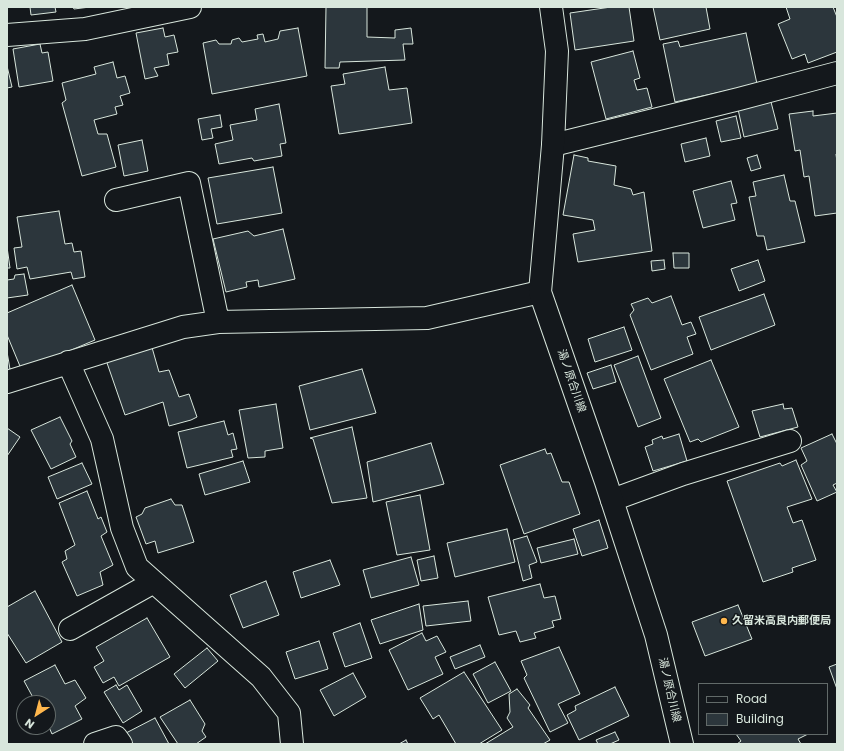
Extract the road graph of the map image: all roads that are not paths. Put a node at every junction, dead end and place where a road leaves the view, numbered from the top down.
1 (190, 7) edge
2 (551, 7) edge
3 (7, 35) edge
4 (837, 73) edge
5 (553, 145) junction
6 (116, 200) dead end
7 (540, 292) junction
8 (218, 322) junction
9 (68, 362) junction
10 (7, 382) edge
11 (790, 442) dead end
12 (612, 500) junction
13 (154, 582) junction
14 (70, 629) dead end
15 (95, 744) edge
16 (121, 744) edge
17 (292, 744) edge
18 (682, 744) edge

1 - 3 street
2 - 5 street, 湯ノ原合川線
4 - 5 street
5 - 7 street, 湯ノ原合川線
6 - 8 street
7 - 8 street
7 - 12 street, 湯ノ原合川線
8 - 9 street
9 - 10 street
9 - 13 street
11 - 12 street
12 - 18 street, 湯ノ原合川線
13 - 14 street
13 - 17 street
15 - 16 street

